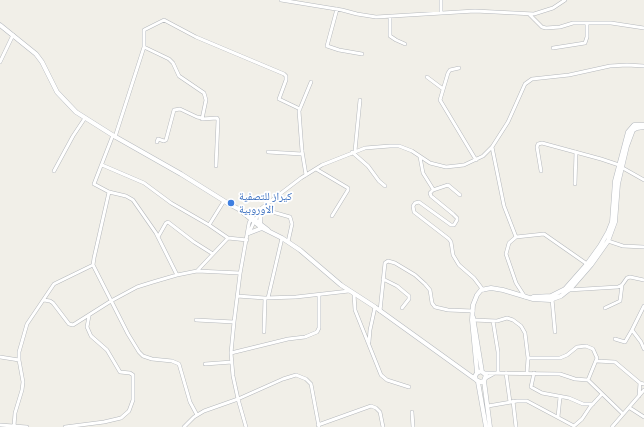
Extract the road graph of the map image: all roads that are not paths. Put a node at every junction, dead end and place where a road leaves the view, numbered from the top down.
1 (280, 0) edge
2 (441, 0) edge
3 (565, 0) edge
4 (337, 9) junction
5 (441, 13) junction
6 (529, 14) junction
7 (390, 17) junction
8 (587, 23) junction
9 (0, 26) edge
10 (644, 28) edge
11 (13, 35) junction
12 (405, 44) dead end
13 (144, 47) junction
14 (553, 48) dead end
15 (362, 54) dead end
16 (0, 62) edge
17 (644, 66) edge
18 (459, 68) dead end
19 (427, 77) dead end
20 (310, 82) dead end
21 (442, 89) junction
22 (360, 100) dead end
23 (300, 109) junction
24 (85, 118) junction
25 (202, 118) junction
26 (644, 126) edge
27 (114, 136) junction
28 (157, 142) dead end
29 (492, 147) junction
30 (268, 152) dead end
31 (354, 152) junction
32 (576, 152) junction
33 (302, 154) junction
34 (420, 157) junction
35 (476, 160) junction
36 (102, 165) junction
37 (216, 166) dead end
38 (620, 166) junction
39 (316, 169) junction
40 (54, 171) dead end
41 (541, 171) dead end
42 (306, 175) junction
43 (644, 180) edge
44 (575, 184) dead end
45 (385, 186) dead end
46 (433, 190) junction
47 (109, 192) junction
48 (460, 194) dead end
49 (224, 201) junction
50 (262, 209) junction
51 (332, 216) dead end
52 (614, 219) junction
53 (253, 220) junction
54 (260, 223) junction
55 (209, 225) junction
56 (262, 228) junction
57 (268, 230) junction
58 (248, 234) junction
59 (158, 237) junction
60 (516, 237) junction
61 (228, 238) junction
62 (282, 238) junction
63 (247, 240) junction
64 (608, 241) junction
65 (288, 242) junction
66 (644, 247) edge
67 (213, 254) junction
68 (587, 264) junction
69 (93, 266) junction
70 (197, 271) junction
71 (240, 272) junction
72 (177, 275) junction
73 (384, 280) junction
74 (644, 280) edge
75 (622, 285) junction
76 (483, 290) junction
77 (568, 290) junction
78 (349, 291) junction
79 (354, 294) junction
80 (319, 295) junction
81 (237, 296) junction
82 (524, 297) junction
83 (267, 298) junction
84 (44, 300) junction
85 (552, 300) junction
86 (111, 301) junction
87 (644, 306) edge
88 (375, 307) junction
89 (402, 308) dead end
90 (605, 308) dead end
91 (380, 311) junction
92 (472, 311) junction
93 (89, 316) junction
94 (473, 319) junction
95 (196, 320) dead end
96 (493, 321) junction
97 (234, 322) junction
98 (632, 330) junction
99 (264, 332) dead end
100 (555, 332) dead end
101 (615, 339) dead end
102 (369, 344) junction
103 (644, 349) edge
104 (232, 353) junction
105 (0, 357) edge
106 (528, 358) junction
107 (19, 360) junction
108 (596, 361) junction
109 (232, 362) junction
110 (205, 364) dead end
111 (462, 369) junction
112 (480, 372) junction
113 (496, 373) junction
114 (506, 373) junction
115 (527, 373) junction
116 (534, 373) junction
117 (485, 379) junction
118 (588, 380) junction
119 (476, 381) junction
120 (640, 383) junction
121 (644, 384) edge
122 (409, 387) dead end
123 (644, 390) edge
124 (602, 394) junction
125 (639, 396) junction
126 (560, 398) junction
127 (238, 399) junction
128 (511, 402) junction
129 (593, 404) junction
130 (488, 406) junction
131 (630, 408) junction
132 (412, 412) dead end
133 (623, 414) junction
134 (197, 415) junction
135 (644, 416) edge
136 (558, 417) junction
137 (100, 423) junction
138 (0, 425) edge
139 (6, 426) edge
140 (14, 426) junction
141 (318, 426) edge
142 (573, 426) edge
143 (27, 427) edge
144 (65, 427) edge
145 (102, 427) edge
146 (184, 427) edge
147 (246, 427) edge
148 (383, 427) edge
149 (413, 427) edge
150 (486, 427) edge
151 (490, 427) edge
152 (516, 427) edge
153 (612, 427) edge

1 - 4 street
2 - 5 street
3 - 6 street
4 - 7 street
4 - 15 street
5 - 6 street
5 - 7 street
6 - 8 street
7 - 12 street
8 - 10 street
8 - 14 street
9 - 11 street
11 - 16 street
11 - 24 street
13 - 23 street
13 - 25 street
13 - 27 street
17 - 29 street
18 - 21 street
19 - 21 street
20 - 23 street
21 - 35 street
22 - 31 street
23 - 33 street
24 - 27 street
24 - 40 street
25 - 28 street
25 - 37 street
26 - 38 street
27 - 36 street
27 - 49 street
29 - 35 street
29 - 60 street
30 - 33 street
31 - 34 street
31 - 39 street
31 - 45 street
32 - 38 street
32 - 41 street
32 - 44 street
33 - 42 street
34 - 35 street
34 - 46 street
36 - 47 street
36 - 55 street
38 - 43 street
38 - 52 street
39 - 42 street
39 - 51 street
42 - 50 street
46 - 48 street
46 - 76 street
47 - 59 street
47 - 69 street
49 - 53 street
49 - 55 street
50 - 53 street
50 - 54 street
50 - 65 street
52 - 64 street
52 - 68 street
53 - 54 street
53 - 56 street
53 - 58 street
54 - 57 street
55 - 61 street
56 - 57 street
56 - 58 street
57 - 62 street
58 - 63 street
59 - 67 street
59 - 72 street
60 - 68 street
60 - 82 street
61 - 63 street
61 - 67 street
62 - 65 street
62 - 83 street
63 - 71 street
64 - 66 street
64 - 77 street
65 - 78 street
67 - 70 street
68 - 82 street
69 - 84 street
69 - 86 street
70 - 71 street
70 - 72 street
71 - 81 street
72 - 86 street
73 - 89 street
73 - 91 street
73 - 92 street
74 - 75 street
75 - 77 street
75 - 90 street
76 - 82 street
76 - 92 street
77 - 85 street
78 - 79 street
78 - 80 street
79 - 88 street
79 - 102 street
80 - 83 street
80 - 104 street
81 - 83 street
81 - 97 street
82 - 85 street
83 - 99 street
84 - 93 street
84 - 107 street
85 - 100 street
86 - 93 street
86 - 134 street
87 - 98 street
88 - 91 street
88 - 102 street
91 - 111 street
92 - 94 street
93 - 137 street
94 - 96 street
94 - 112 street
95 - 97 street
96 - 106 street
96 - 113 street
97 - 104 street
98 - 101 street
98 - 103 street
102 - 122 street
104 - 109 street
105 - 107 street
106 - 108 street
106 - 115 street
107 - 140 street
108 - 118 street
108 - 120 street
109 - 110 street
109 - 127 street
111 - 112 street
111 - 119 street
112 - 113 street
112 - 117 street
112 - 119 street
113 - 114 street
113 - 117 street
114 - 115 street
114 - 128 street
115 - 116 street
116 - 118 street
116 - 126 street
117 - 119 street
117 - 130 street
118 - 124 street
119 - 150 street
120 - 121 street
120 - 125 street
123 - 125 street
124 - 129 street
124 - 133 street
125 - 131 street
126 - 129 street
126 - 136 street
127 - 134 street
127 - 141 street
127 - 147 street
128 - 130 street
128 - 136 street
128 - 152 street
129 - 142 street
130 - 151 street
131 - 133 street
131 - 135 street
132 - 149 street
133 - 153 street
134 - 146 street
136 - 142 street
137 - 144 street
137 - 145 street
138 - 139 street
139 - 140 street
140 - 143 street
141 - 148 street

